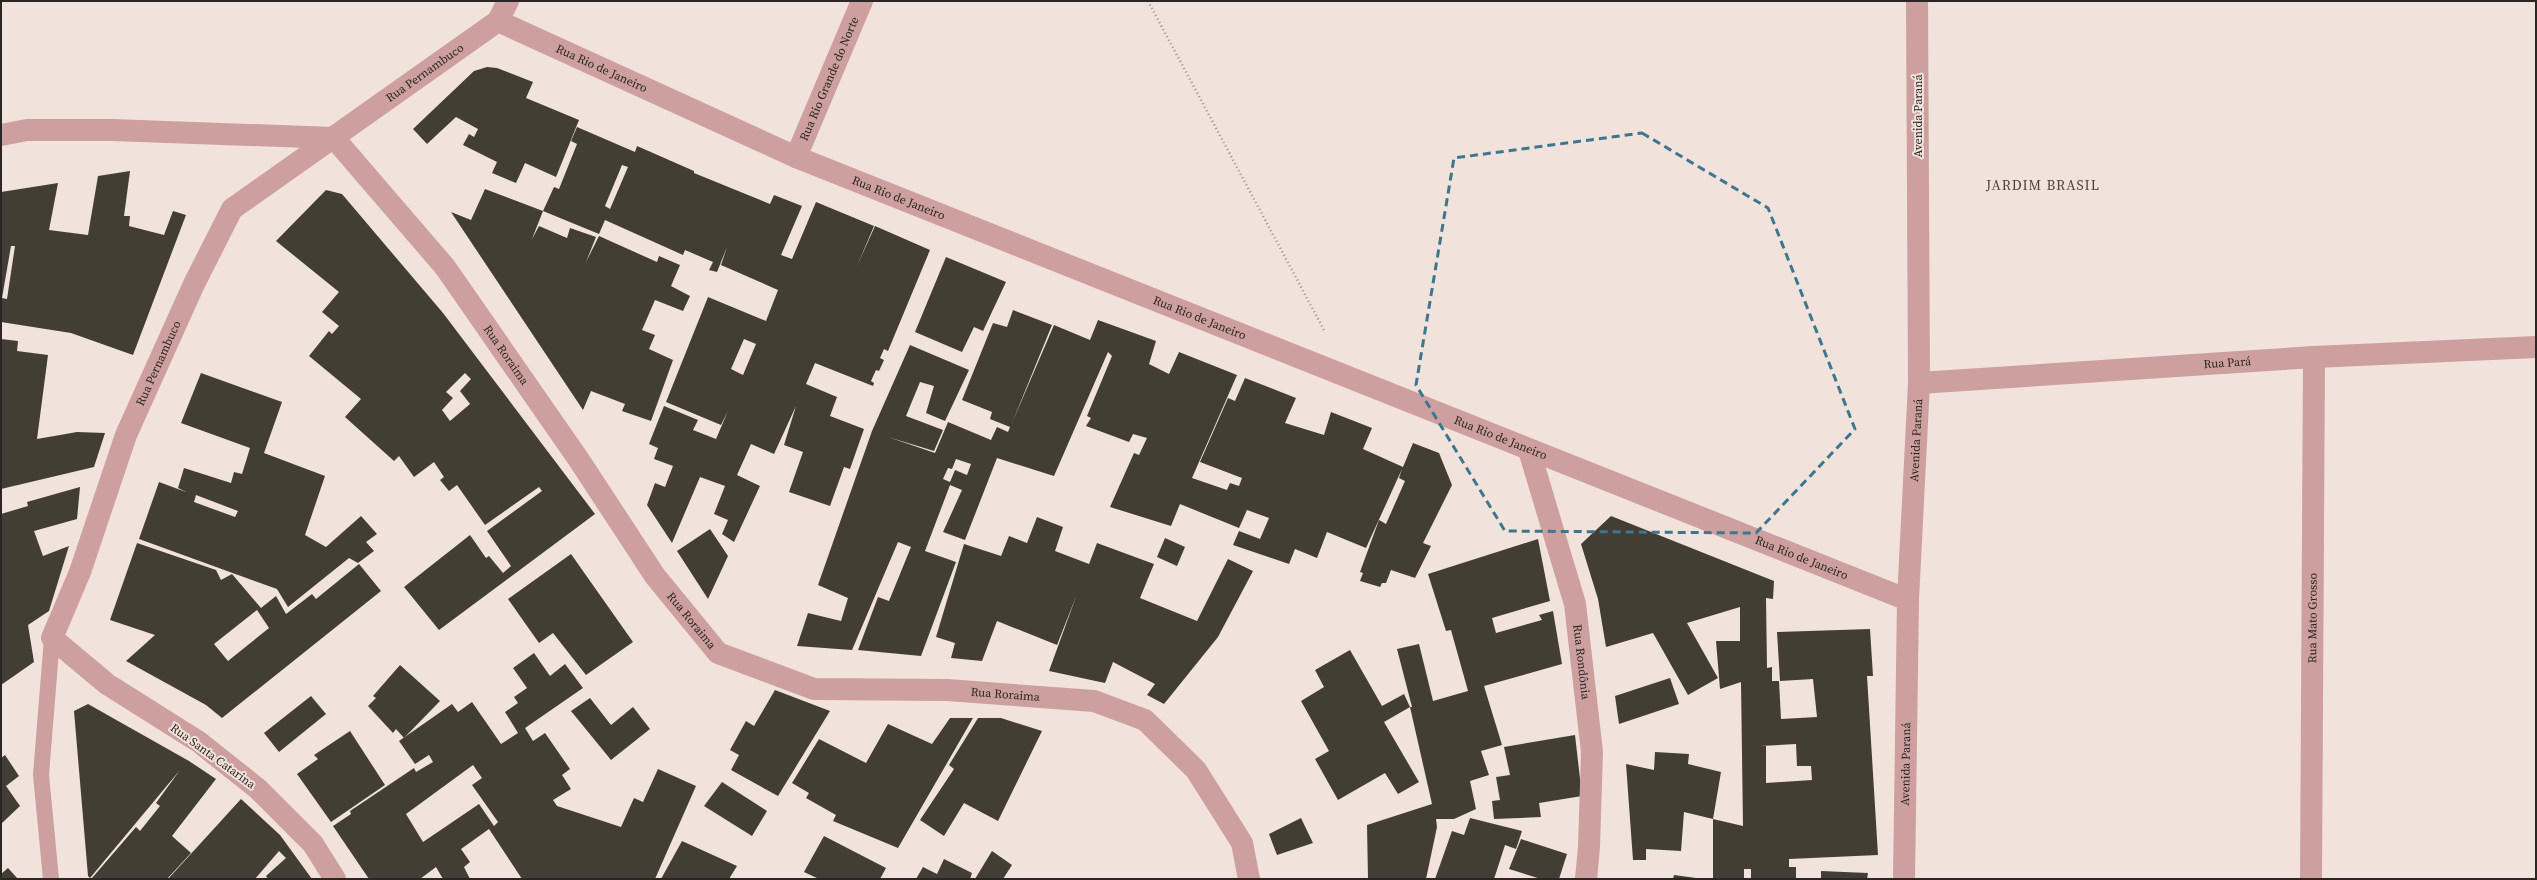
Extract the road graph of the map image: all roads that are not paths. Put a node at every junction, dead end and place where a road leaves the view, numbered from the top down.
1 (508, 1) edge
2 (862, 1) edge
3 (1917, 1) edge
4 (498, 21) junction
5 (1, 135) edge
6 (334, 138) junction
7 (796, 157) junction
8 (2536, 348) edge
9 (2314, 357) junction
10 (1919, 383) junction
11 (1529, 450) junction
12 (1908, 600) junction
13 (52, 638) junction
14 (51, 879) edge
15 (336, 879) edge
16 (1248, 879) edge
17 (1586, 879) edge
18 (1904, 879) edge
19 (2311, 879) edge

1 - 4 street, Rua Pernambuco
2 - 7 street, Rua Rio Grande do Norte
3 - 10 street, Avenida Paraná
4 - 6 street, Rua Pernambuco
4 - 7 street, Rua Rio de Janeiro
5 - 6 street
6 - 13 street, Rua Pernambuco
6 - 16 street, Rua Roraima
7 - 11 street, Rua Rio de Janeiro
8 - 9 street, Rua Pará
9 - 10 street, Rua Pará
9 - 19 street, Rua Mato Grosso
10 - 12 street, Avenida Paraná
11 - 12 street, Rua Rio de Janeiro
11 - 17 street, Rua Rondônia
12 - 18 street, Avenida Paraná
13 - 14 lane
13 - 15 street, Rua Santa Catarina

